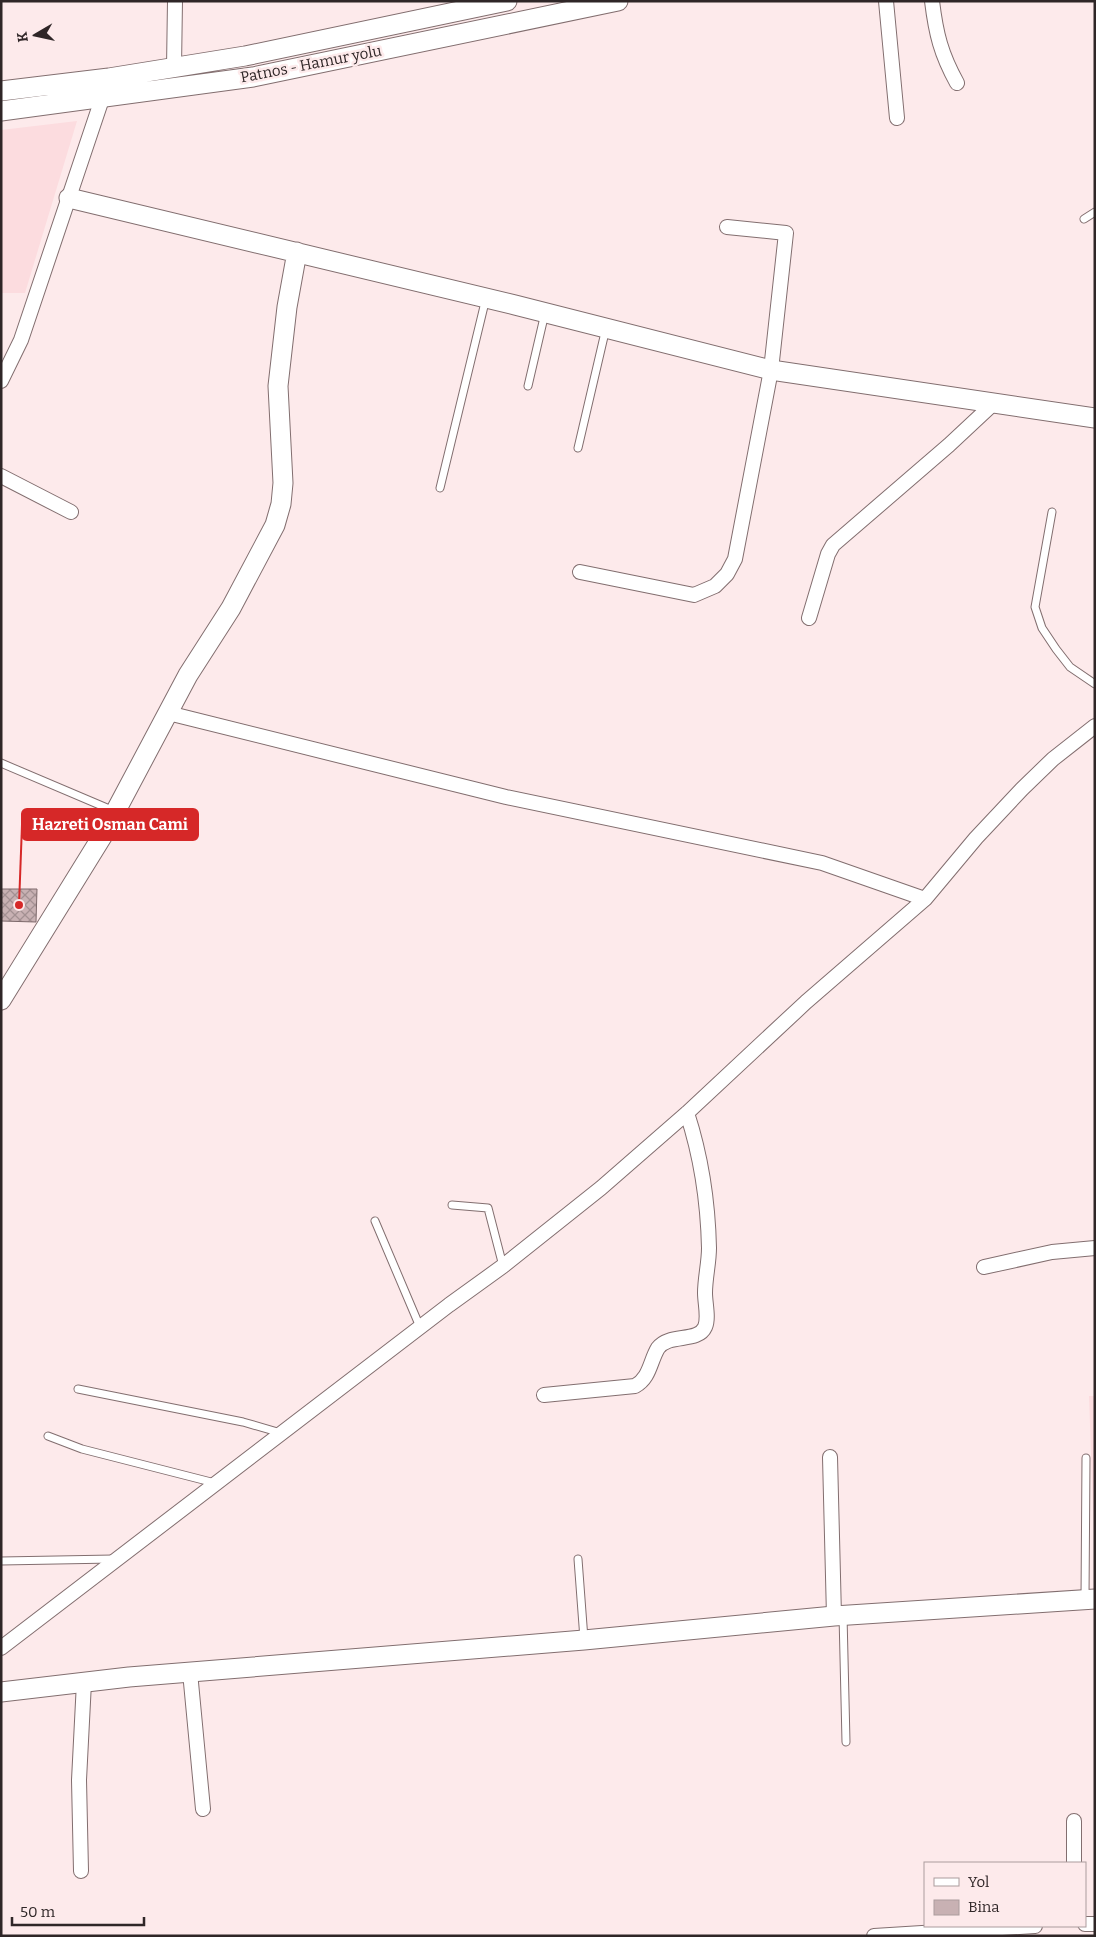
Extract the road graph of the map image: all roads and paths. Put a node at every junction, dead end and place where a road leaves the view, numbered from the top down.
1 (174, 1) edge
2 (507, 1) edge
3 (618, 1) edge
4 (886, 1) edge
5 (932, 1) edge
6 (174, 67) junction
7 (109, 78) junction
8 (957, 83) dead end
9 (1, 91) edge
10 (102, 98) junction
11 (1, 111) edge
12 (897, 118) dead end
13 (69, 198) junction
14 (1095, 212) edge
15 (1084, 218) dead end
16 (727, 227) dead end
17 (297, 252) junction
18 (486, 298) junction
19 (545, 312) junction
20 (606, 328) junction
21 (771, 370) junction
22 (1, 381) edge
23 (528, 386) dead end
24 (994, 403) junction
25 (1095, 418) edge
26 (578, 448) dead end
27 (1, 476) edge
28 (440, 488) dead end
29 (71, 512) dead end
30 (1052, 512) dead end
31 (580, 572) dead end
32 (809, 618) dead end
33 (1095, 684) edge
34 (168, 714) junction
35 (1095, 726) edge
36 (1, 763) edge
37 (116, 812) junction
38 (925, 898) junction
39 (1, 1000) edge
40 (687, 1113) junction
41 (452, 1205) dead end
42 (375, 1221) dead end
43 (1095, 1248) edge
44 (503, 1266) junction
45 (984, 1267) dead end
46 (420, 1327) junction
47 (78, 1389) dead end
48 (544, 1395) dead end
49 (281, 1433) junction
50 (48, 1436) dead end
51 (830, 1457) dead end
52 (1086, 1458) dead end
53 (215, 1483) junction
54 (116, 1559) junction
55 (578, 1559) dead end
56 (1, 1561) edge
57 (1090, 1599) edge
58 (838, 1615) junction
59 (584, 1640) junction
60 (1, 1648) edge
61 (190, 1672) junction
62 (84, 1682) junction
63 (1, 1692) edge
64 (846, 1742) dead end
65 (203, 1809) dead end
66 (1074, 1822) dead end
67 (1074, 1862) edge
68 (81, 1871) dead end
69 (1012, 1927) edge
70 (874, 1936) edge

1 - 6 street
2 - 6 street, Patnos - Hamur yolu
3 - 10 street, Patnos - Hamur yolu
4 - 12 street
5 - 8 street
6 - 7 street, Patnos - Hamur yolu
7 - 9 street, Patnos - Hamur yolu
7 - 10 street
10 - 11 street, Patnos - Hamur yolu
10 - 13 street
13 - 17 street
13 - 22 street
14 - 15 lane
16 - 21 street
17 - 18 street
17 - 34 street
18 - 19 street
18 - 28 lane
19 - 20 street
19 - 23 lane
20 - 21 street
20 - 26 lane
21 - 24 street
21 - 31 street
24 - 25 street
24 - 32 street
27 - 29 street
30 - 33 lane
34 - 37 street
34 - 38 street
35 - 38 street
36 - 37 lane
37 - 39 street
38 - 40 street
40 - 44 street
40 - 48 street
41 - 44 lane
42 - 46 lane
43 - 45 street
44 - 46 street
46 - 49 street
47 - 49 lane
49 - 53 street
50 - 53 lane
51 - 58 street
52 - 57 lane
53 - 54 street
54 - 56 lane
54 - 60 street
55 - 59 lane
57 - 58 street
58 - 59 street
58 - 64 lane
59 - 61 street
61 - 62 street
61 - 65 street
62 - 63 street
62 - 68 street
66 - 67 street
69 - 70 street

